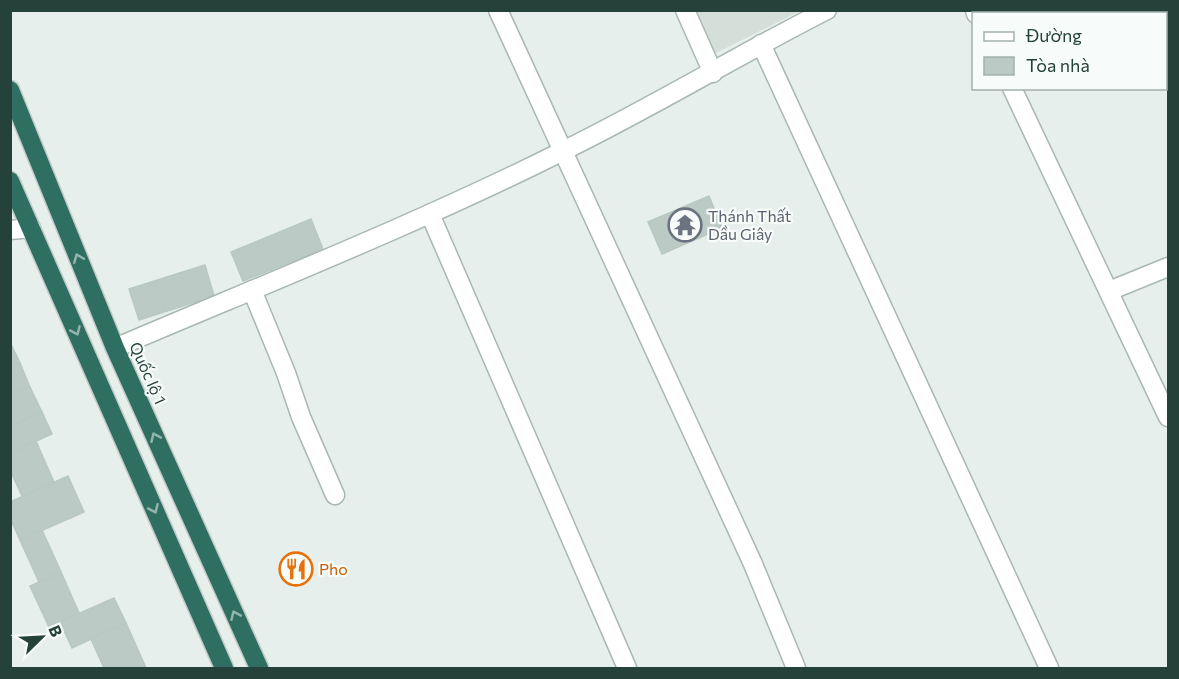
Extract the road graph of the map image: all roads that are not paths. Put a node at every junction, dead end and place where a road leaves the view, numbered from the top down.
1 (498, 10) edge
2 (685, 10) edge
3 (827, 10) edge
4 (761, 44) junction
5 (713, 73) junction
6 (10, 90) edge
7 (1013, 90) edge
8 (563, 152) junction
9 (10, 181) edge
10 (430, 214) junction
11 (31, 228) junction
12 (10, 230) edge
13 (1168, 267) edge
14 (252, 290) junction
15 (1109, 291) junction
16 (115, 348) junction
17 (1168, 417) edge
18 (335, 495) dead end
19 (224, 669) edge
20 (259, 669) edge
21 (627, 669) edge
22 (796, 669) edge
23 (1049, 669) edge

1 - 8 street
2 - 5 street
3 - 4 street
4 - 5 street
4 - 23 street
5 - 8 street
16 -> 6 highway, Quốc lộ 1
7 - 15 street
8 - 10 street
8 - 22 street
9 - 11 highway
10 - 14 street
10 - 21 street
11 - 12 street
11 -> 19 highway
13 - 15 street
14 - 16 street
14 - 18 street
15 - 17 street
20 -> 16 highway, Quốc lộ 1

